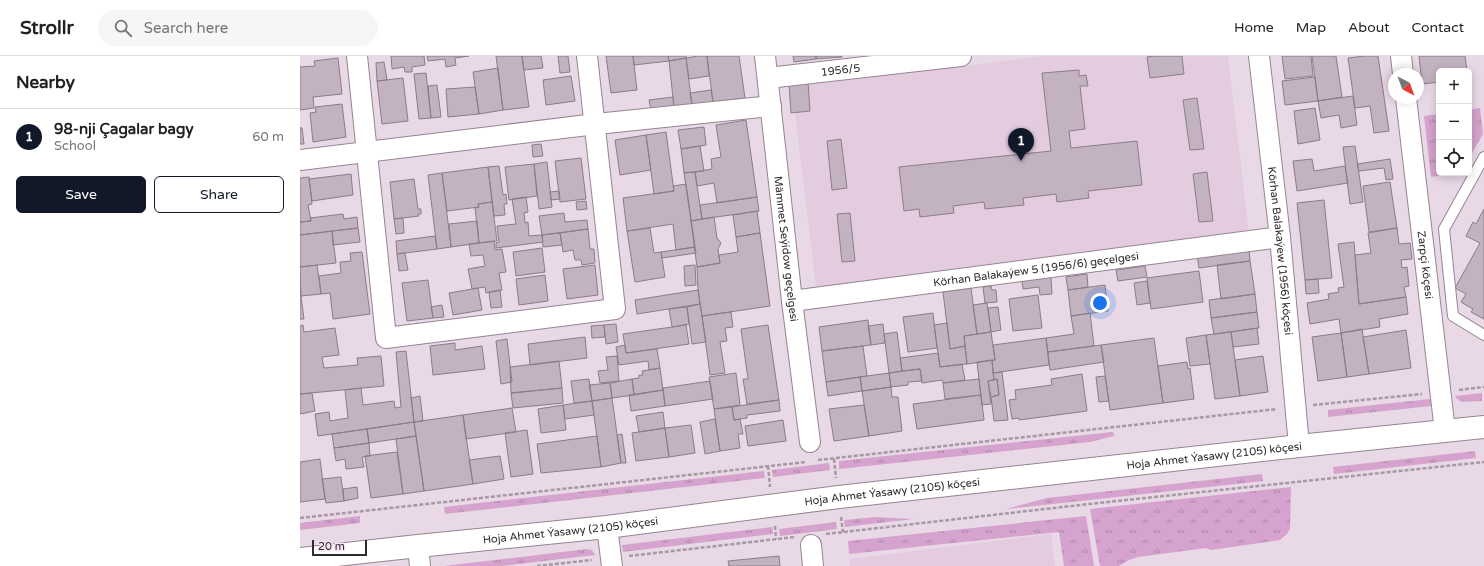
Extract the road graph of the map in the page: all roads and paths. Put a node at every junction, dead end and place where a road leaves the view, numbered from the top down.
1 (357, 56) edge
2 (587, 56) edge
3 (765, 56) edge
4 (961, 56) edge
5 (1259, 56) edge
6 (1401, 56) edge
7 (1402, 68) edge
8 (768, 78) junction
9 (1407, 104) edge
10 (771, 106) junction
11 (596, 124) junction
12 (366, 151) junction
13 (1484, 157) edge
14 (300, 160) edge
15 (1280, 236) junction
16 (792, 301) junction
17 (1484, 335) edge
18 (1484, 388) edge
19 (1440, 392) junction
20 (1295, 407) junction
21 (1484, 427) edge
22 (1445, 431) junction
23 (810, 442) dead end
24 (1299, 446) junction
25 (1484, 462) edge
26 (300, 518) edge
27 (607, 527) junction
28 (810, 539) junction
29 (419, 556) edge
30 (300, 559) edge
31 (612, 562) edge
32 (537, 566) edge
33 (813, 566) edge

1 - 12 street
2 - 11 street
3 - 8 street, Mämmet Seýidow geçelgesi
4 - 8 street, 1956/5
5 - 15 street, Körhan Balakaýew (1956) köçesi
6 - 7 street
8 - 10 street, Mämmet Seýidow geçelgesi
9 - 19 street, Zarpçi köçesi
10 - 11 street
10 - 16 street, Mämmet Seýidow geçelgesi
11 - 12 street
11 - 12 street
12 - 14 street
13 - 17 lane
15 - 16 street, Körhan Balakaýew 5 (1956/6) geçelgesi
15 - 20 street, Körhan Balakaýew (1956) köçesi
16 - 23 street, Mämmet Seýidow geçelgesi
18 - 19 path
19 - 20 path
19 - 22 street, Zarpçi köçesi
20 - 24 street, Körhan Balakaýew (1956) köçesi
20 - 26 path
21 - 22 street, Hoja Ahmet Ýasawy (2105) köçesi
22 - 24 street, Hoja Ahmet Ýasawy (2105) köçesi
24 - 27 street, Hoja Ahmet Ýasawy (2105) köçesi
25 - 28 path
27 - 29 street, Hoja Ahmet Ýasawy (2105) köçesi
27 - 31 street
28 - 31 path
28 - 33 street
29 - 30 street, Hoja Ahmet Ýasawy (2105) köçesi
31 - 32 path

